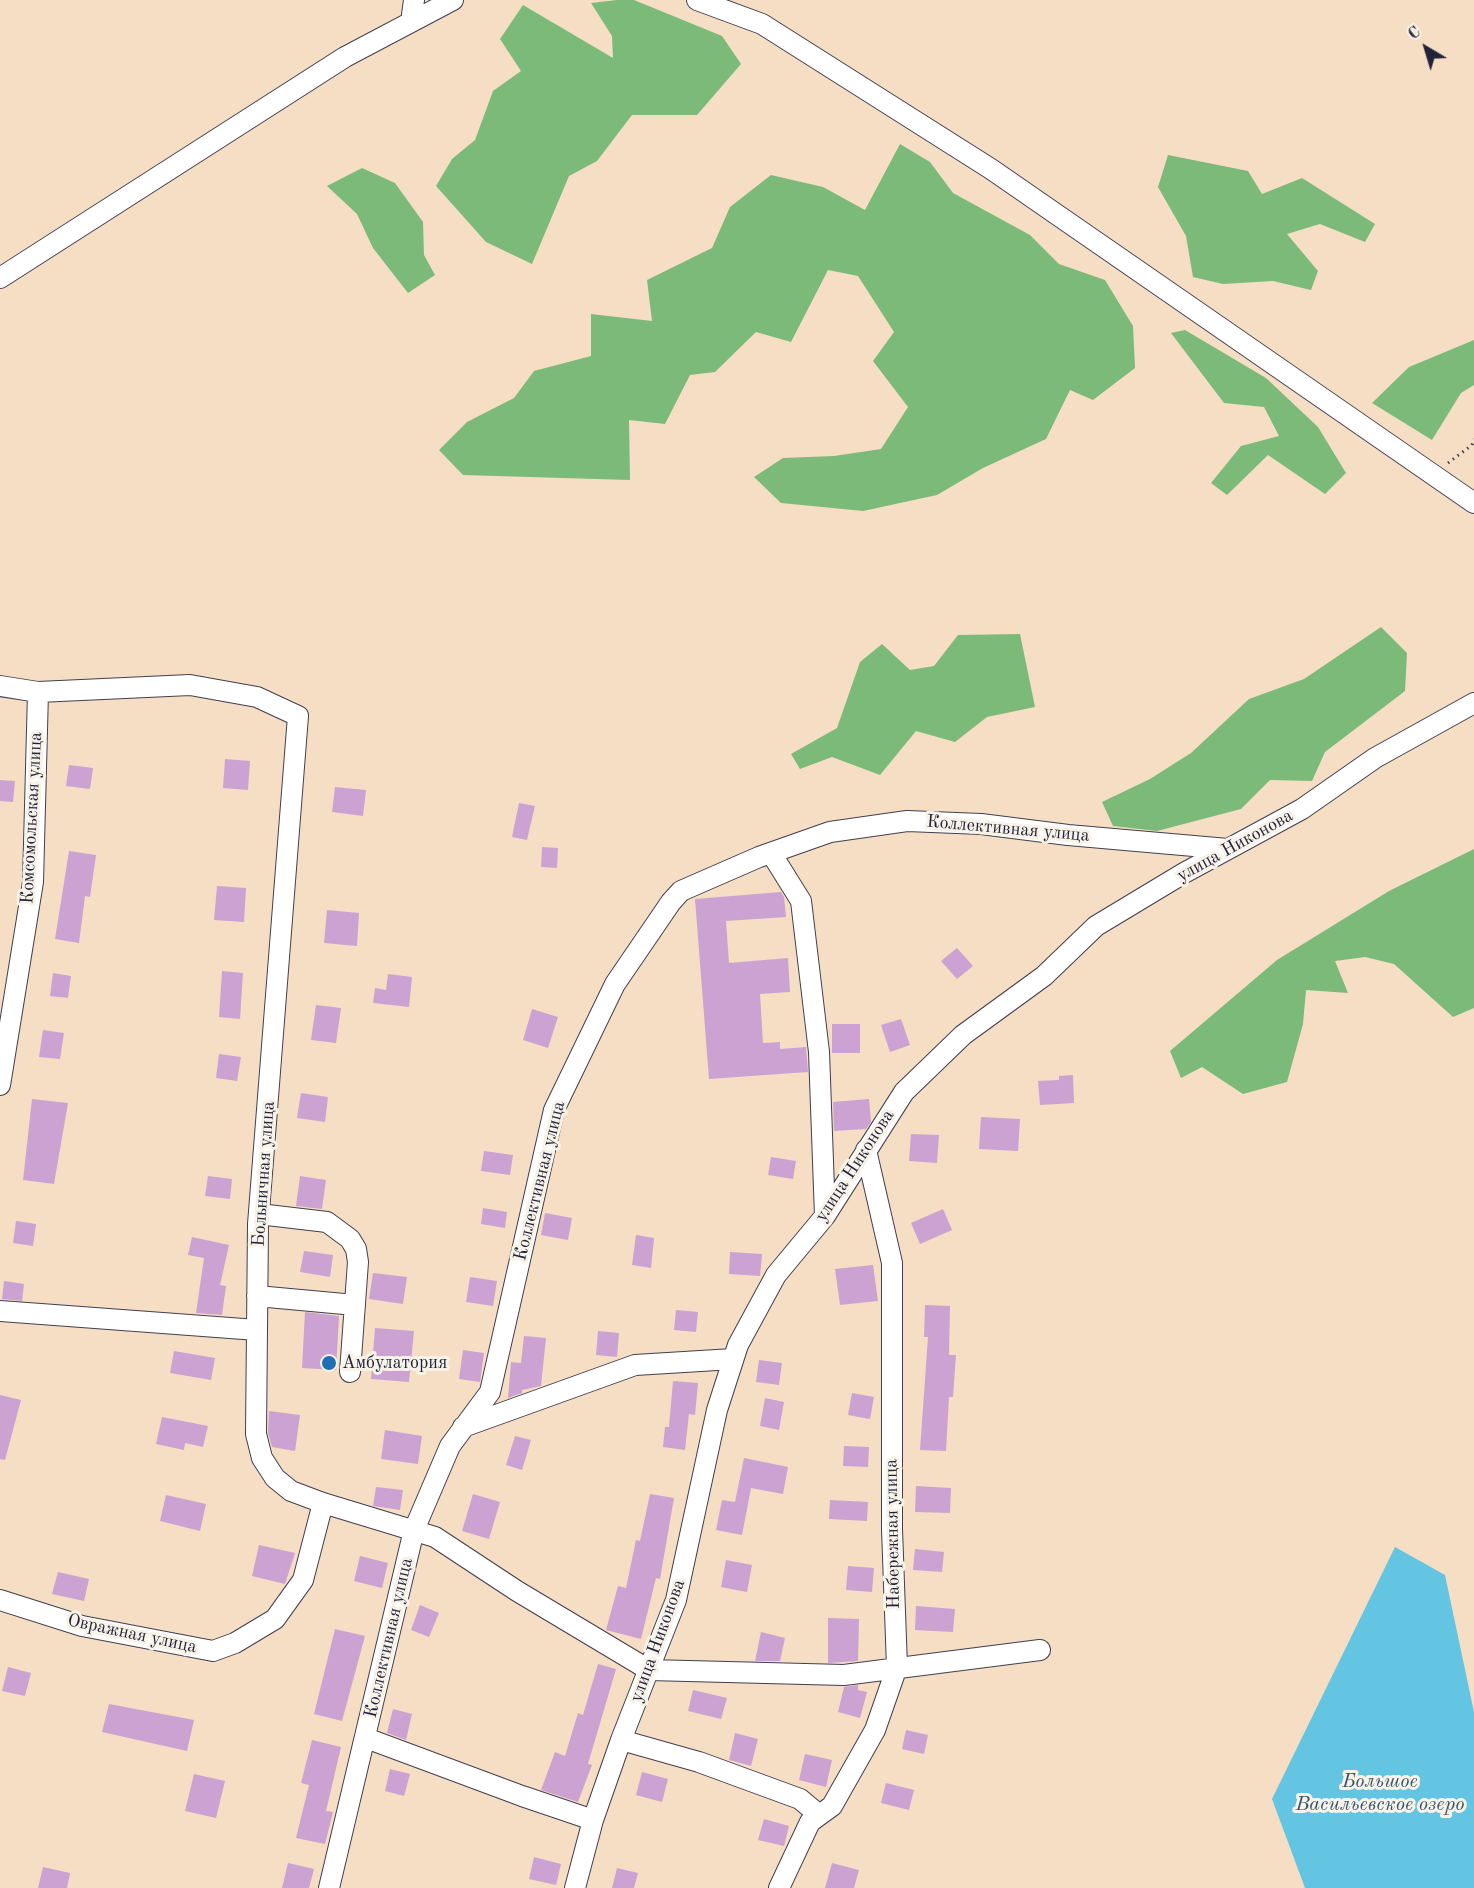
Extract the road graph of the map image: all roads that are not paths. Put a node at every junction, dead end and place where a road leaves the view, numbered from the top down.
1 (414, 0) edge
2 (453, 0) edge
3 (696, 0) edge
4 (411, 22) junction
5 (0, 278) edge
6 (1474, 503) edge
7 (0, 686) edge
8 (38, 692) junction
9 (1474, 703) edge
10 (1228, 849) junction
11 (771, 853) junction
12 (0, 1085) edge
13 (866, 1150) junction
14 (259, 1214) junction
15 (825, 1216) junction
16 (257, 1296) junction
17 (356, 1305) junction
18 (0, 1311) edge
19 (257, 1330) junction
20 (733, 1359) junction
21 (350, 1372) dead end
22 (464, 1427) junction
23 (323, 1503) junction
24 (414, 1530) junction
25 (0, 1600) edge
26 (1040, 1650) dead end
27 (897, 1667) junction
28 (649, 1670) junction
29 (366, 1738) junction
30 (621, 1740) junction
31 (819, 1815) junction
32 (593, 1820) junction
33 (329, 1888) edge
34 (575, 1888) edge
35 (779, 1888) edge

1 - 4 street
2 - 4 street
3 - 6 street
4 - 5 street
7 - 8 street
8 - 12 street, Комсомольская улица
8 - 14 street, Больничная улица
9 - 10 street, улица Никонова
10 - 11 street, Коллективная улица
10 - 13 street, улица Никонова
11 - 15 street
11 - 22 street, Коллективная улица
13 - 15 street, улица Никонова
13 - 27 street, Набережная улица
14 - 16 street, Больничная улица
14 - 17 street
15 - 20 street, улица Никонова
16 - 17 street
16 - 19 street, Больничная улица
17 - 21 street
18 - 19 street
19 - 23 street, Больничная улица
20 - 22 street
20 - 28 street, улица Никонова
22 - 24 street, Коллективная улица
23 - 24 street, Больничная улица
23 - 25 street, Овражная улица
24 - 28 street, Больничная улица
24 - 29 street, Коллективная улица
26 - 27 street
27 - 28 street
27 - 31 street, Набережная улица
28 - 30 street, улица Никонова
29 - 32 street
29 - 33 street, Коллективная улица
30 - 31 street
30 - 32 street, улица Никонова
31 - 35 street, Набережная улица
32 - 34 street, улица Никонова

